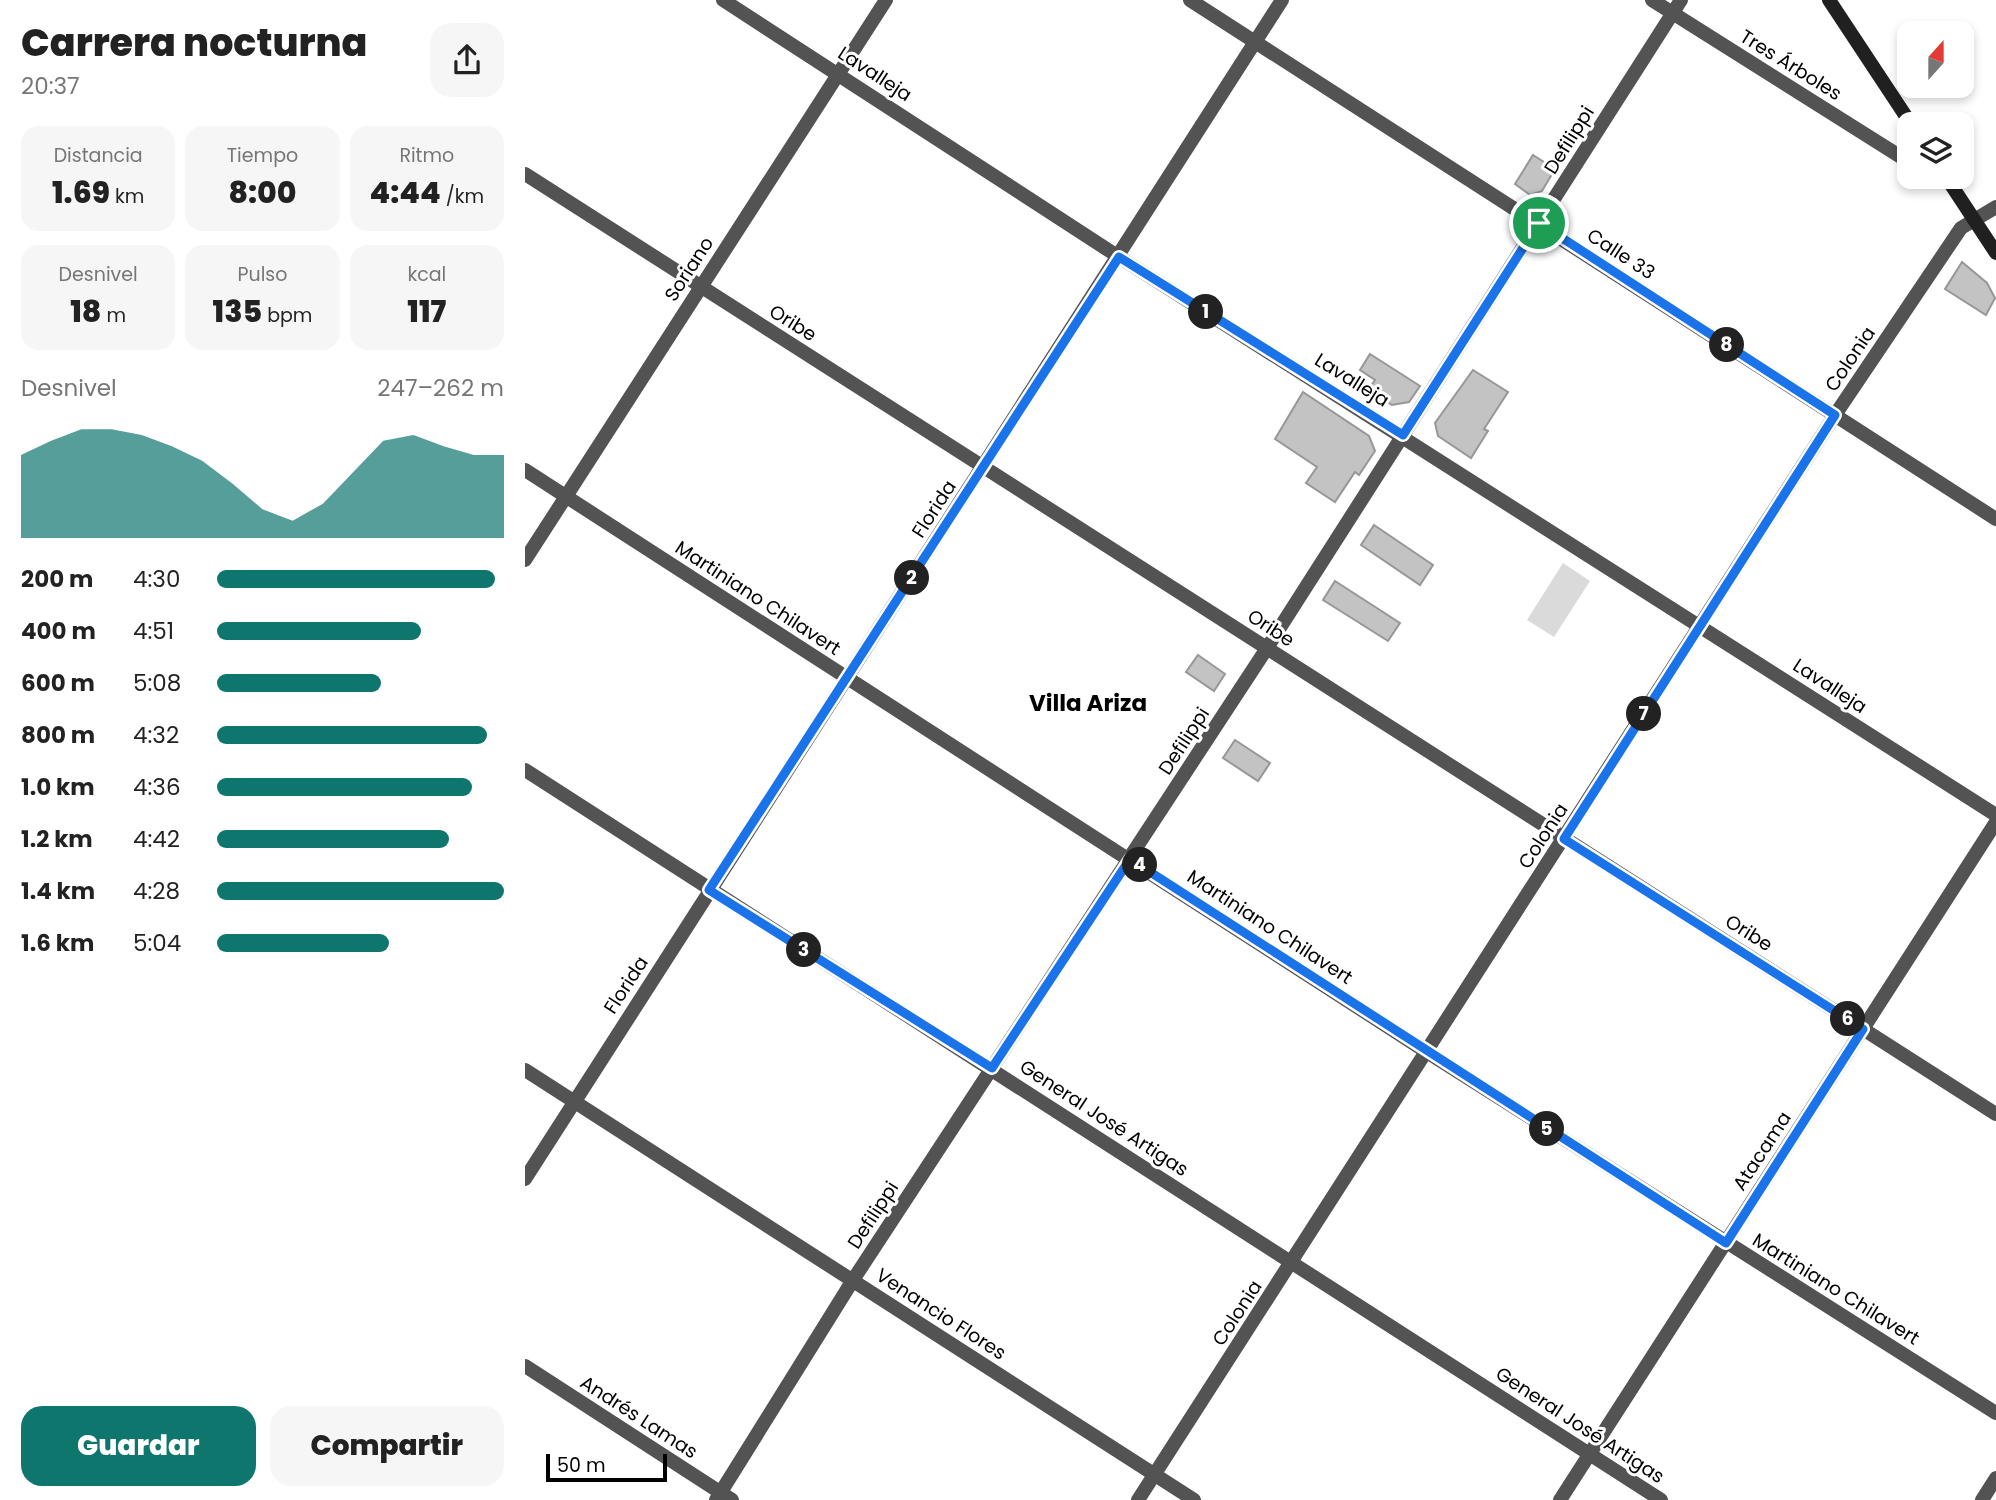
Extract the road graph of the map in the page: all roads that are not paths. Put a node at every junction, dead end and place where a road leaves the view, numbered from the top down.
1 (723, 0) edge
2 (886, 0) edge
3 (1190, 0) edge
4 (1283, 0) edge
5 (1652, 0) edge
6 (1681, 0) edge
7 (1829, 0) edge
8 (1672, 13) junction
9 (1255, 42) junction
10 (839, 73) junction
11 (1903, 112) edge
12 (1897, 154) edge
13 (525, 174) edge
14 (1954, 189) edge
15 (1996, 207) edge
16 (1973, 218) junction
17 (1539, 223) junction
18 (1996, 253) edge
19 (1119, 257) junction
20 (700, 287) junction
21 (1835, 415) junction
22 (1403, 435) junction
23 (984, 466) junction
24 (525, 470) edge
25 (566, 496) junction
26 (1996, 519) edge
27 (525, 559) edge
28 (1701, 626) junction
29 (1267, 648) junction
30 (847, 679) junction
31 (525, 770) edge
32 (1996, 815) edge
33 (1996, 822) edge
34 (1564, 839) junction
35 (1130, 859) junction
36 (709, 890) junction
37 (1863, 1029) junction
38 (1427, 1052) junction
39 (992, 1068) junction
40 (525, 1070) edge
41 (574, 1102) junction
42 (1996, 1114) edge
43 (525, 1179) edge
44 (1726, 1243) junction
45 (1292, 1263) junction
46 (853, 1280) junction
47 (525, 1366) edge
48 (1996, 1413) edge
49 (1590, 1454) junction
50 (1154, 1475) junction
51 (1996, 1478) edge
52 (723, 1497) edge
53 (1138, 1500) edge
54 (1194, 1500) edge
55 (1560, 1500) edge
56 (1661, 1500) edge
57 (1982, 1500) edge

1 - 10 street, Lavalleja
2 - 10 street, Soriano
3 - 9 street, Calle 33
4 - 9 street, Florida
5 - 8 street, Tres Árboles
6 - 8 street, Defilippi
7 - 11 street
8 - 12 street, Tres Árboles
8 - 17 street, Defilippi
9 - 17 street, Calle 33
9 - 19 street, Florida
10 - 19 street, Lavalleja
10 - 20 street, Soriano
13 - 20 street, Oribe
14 - 16 street
15 - 16 street, Colonia
16 - 18 street
16 - 21 street, Colonia
17 - 21 street, Calle 33
17 - 22 street, Defilippi
19 - 22 street, Lavalleja
19 - 23 street, Florida
20 - 23 street, Oribe
20 - 25 street, Soriano
21 - 26 street, Calle 33
21 - 28 street, Colonia
22 - 28 street, Lavalleja
22 - 29 street, Defilippi
23 - 29 street, Oribe
23 - 30 street, Florida
24 - 25 street, Martiniano Chilavert
25 - 27 street, Soriano
25 - 30 street, Martiniano Chilavert
28 - 32 street, Lavalleja
28 - 34 street, Colonia
29 - 34 street, Oribe
29 - 35 street, Defilippi
30 - 35 street, Martiniano Chilavert
30 - 36 street, Florida
31 - 36 street, General José Artigas
33 - 37 street, Atacama
34 - 37 street, Oribe
34 - 38 street, Colonia
35 - 38 street, Martiniano Chilavert
35 - 39 street, Defilippi
36 - 39 street, General José Artigas
36 - 41 street, Florida
37 - 42 street, Oribe
37 - 44 street, Atacama
38 - 44 street, Martiniano Chilavert
38 - 45 street, Colonia
39 - 45 street, General José Artigas
39 - 46 street, Defilippi
40 - 41 street, Venancio Flores
41 - 43 street, Florida
41 - 46 street, Venancio Flores
44 - 48 street, Martiniano Chilavert
44 - 49 street, Atacama
45 - 49 street, General José Artigas
45 - 50 street, Colonia
46 - 50 street, Venancio Flores
46 - 52 street, Defilippi
47 - 52 street, Andrés Lamas
49 - 55 street, Atacama
49 - 56 street, General José Artigas
50 - 53 street, Colonia
50 - 54 street, Venancio Flores
51 - 57 street

